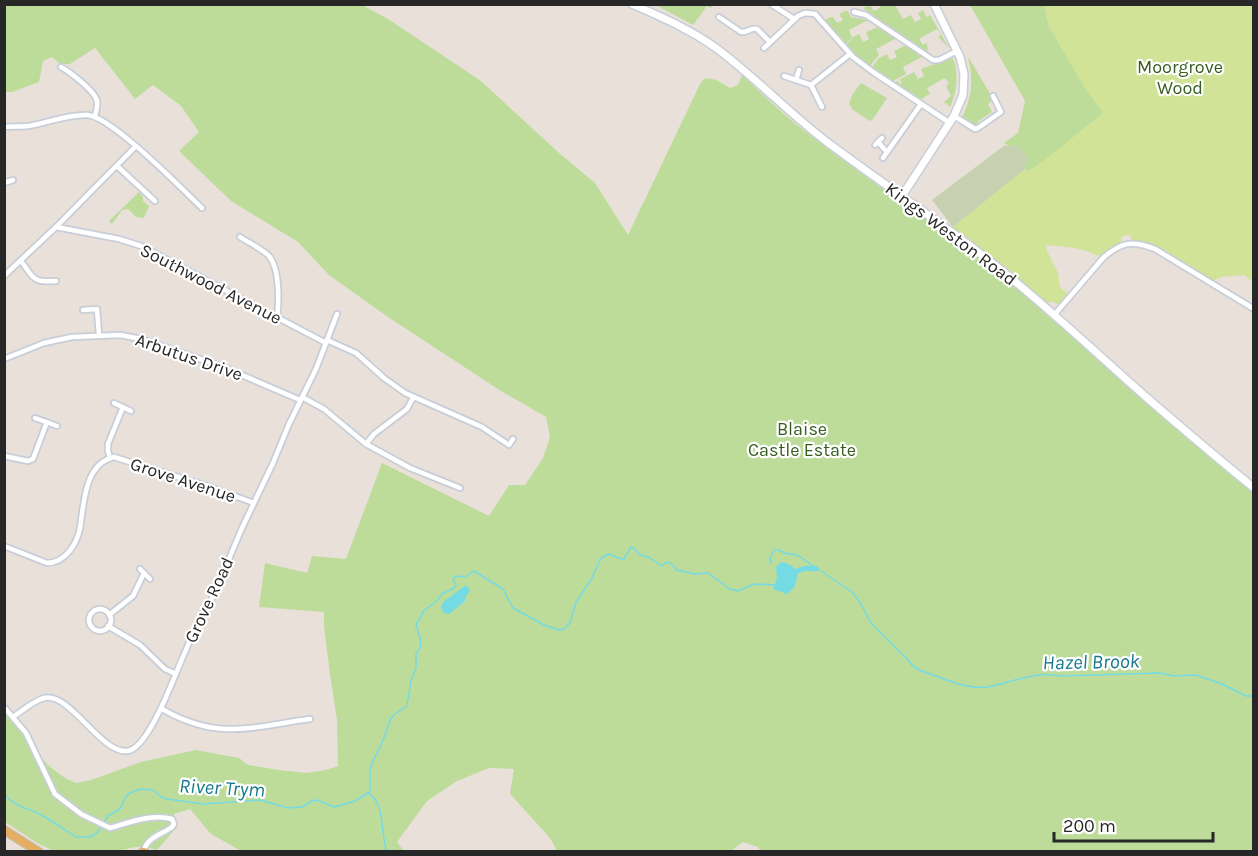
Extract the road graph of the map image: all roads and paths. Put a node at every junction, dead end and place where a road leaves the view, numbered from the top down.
1 (632, 4) edge
2 (771, 4) edge
3 (934, 4) edge
4 (854, 12) dead end
5 (719, 17) dead end
6 (794, 19) junction
7 (770, 42) junction
8 (764, 48) dead end
9 (957, 51) junction
10 (850, 54) junction
11 (61, 67) dead end
12 (799, 70) dead end
13 (784, 76) dead end
14 (796, 80) junction
15 (811, 85) junction
16 (993, 96) dead end
17 (921, 104) junction
18 (997, 104) junction
19 (822, 107) dead end
20 (991, 107) dead end
21 (95, 116) junction
22 (952, 119) junction
23 (4, 127) edge
24 (878, 141) dead end
25 (136, 146) junction
26 (887, 152) junction
27 (883, 158) dead end
28 (117, 166) junction
29 (13, 180) dead end
30 (4, 183) edge
31 (902, 196) junction
32 (203, 199) dead end
33 (155, 201) dead end
34 (56, 227) junction
35 (1126, 236) dead end
36 (240, 237) dead end
37 (1127, 243) junction
38 (251, 244) junction
39 (247, 249) dead end
40 (21, 261) junction
41 (50, 273) dead end
42 (4, 276) edge
43 (1254, 309) edge
44 (83, 310) dead end
45 (337, 314) dead end
46 (1055, 314) junction
47 (277, 318) junction
48 (99, 335) junction
49 (327, 342) junction
50 (4, 359) edge
51 (413, 398) junction
52 (301, 399) junction
53 (114, 402) dead end
54 (123, 407) junction
55 (131, 411) dead end
56 (35, 418) dead end
57 (47, 422) junction
58 (57, 426) dead end
59 (513, 439) dead end
60 (366, 444) junction
61 (4, 456) edge
62 (110, 458) junction
63 (1254, 488) edge
64 (458, 489) dead end
65 (254, 503) junction
66 (4, 546) edge
67 (150, 579) dead end
68 (114, 603) dead end
69 (118, 609) junction
70 (109, 615) junction
71 (108, 626) junction
72 (176, 674) junction
73 (4, 708) edge
74 (162, 709) junction
75 (13, 717) junction
76 (306, 718) dead end
77 (4, 830) edge
78 (39, 852) edge
79 (144, 852) edge

1 - 31 main road, Kings Weston Road
2 - 6 street
3 - 9 main road
4 - 9 street
5 - 7 street
6 - 7 street
6 - 10 street
7 - 8 street
9 - 22 main road
10 - 15 street
10 - 17 street
11 - 21 street
12 - 14 street
13 - 14 street
14 - 15 street
15 - 19 street
16 - 18 street
17 - 22 street
17 - 26 street
18 - 20 street
18 - 22 street
21 - 23 street
21 - 25 street
22 - 31 main road
24 - 26 street
25 - 28 street
25 - 32 street
26 - 27 street
28 - 33 street
28 - 34 street
29 - 30 street
31 - 46 main road, Kings Weston Road
34 - 40 street
34 - 47 street, Southwood Avenue
35 - 37 street
36 - 38 street
37 - 43 street
37 - 46 street
38 - 39 street
38 - 47 street
40 - 41 street
40 - 42 street
44 - 48 street
45 - 49 street, Grove Road
46 - 63 main road, Kings Weston Road
47 - 49 street, Southwood Avenue
48 - 50 street, Arbutus Drive
48 - 52 street, Arbutus Drive
49 - 51 street, Southwood Avenue
49 - 52 street, Grove Road
51 - 59 street, Southwood Avenue
51 - 60 street
52 - 60 street, Arbutus Drive
52 - 65 street, Grove Road
53 - 54 street
54 - 55 street
54 - 62 street
56 - 57 street
57 - 58 street
57 - 61 street
60 - 64 street, Arbutus Drive
62 - 65 street, Grove Avenue
62 - 66 street, Grove Avenue
65 - 72 street, Grove Road
67 - 69 street
68 - 69 street
69 - 70 street
70 - 71 street
70 - 71 street
71 - 72 street
72 - 74 street, Grove Road
73 - 75 street
74 - 75 street, Grove Road
74 - 76 street
75 - 79 street
77 - 78 main road

